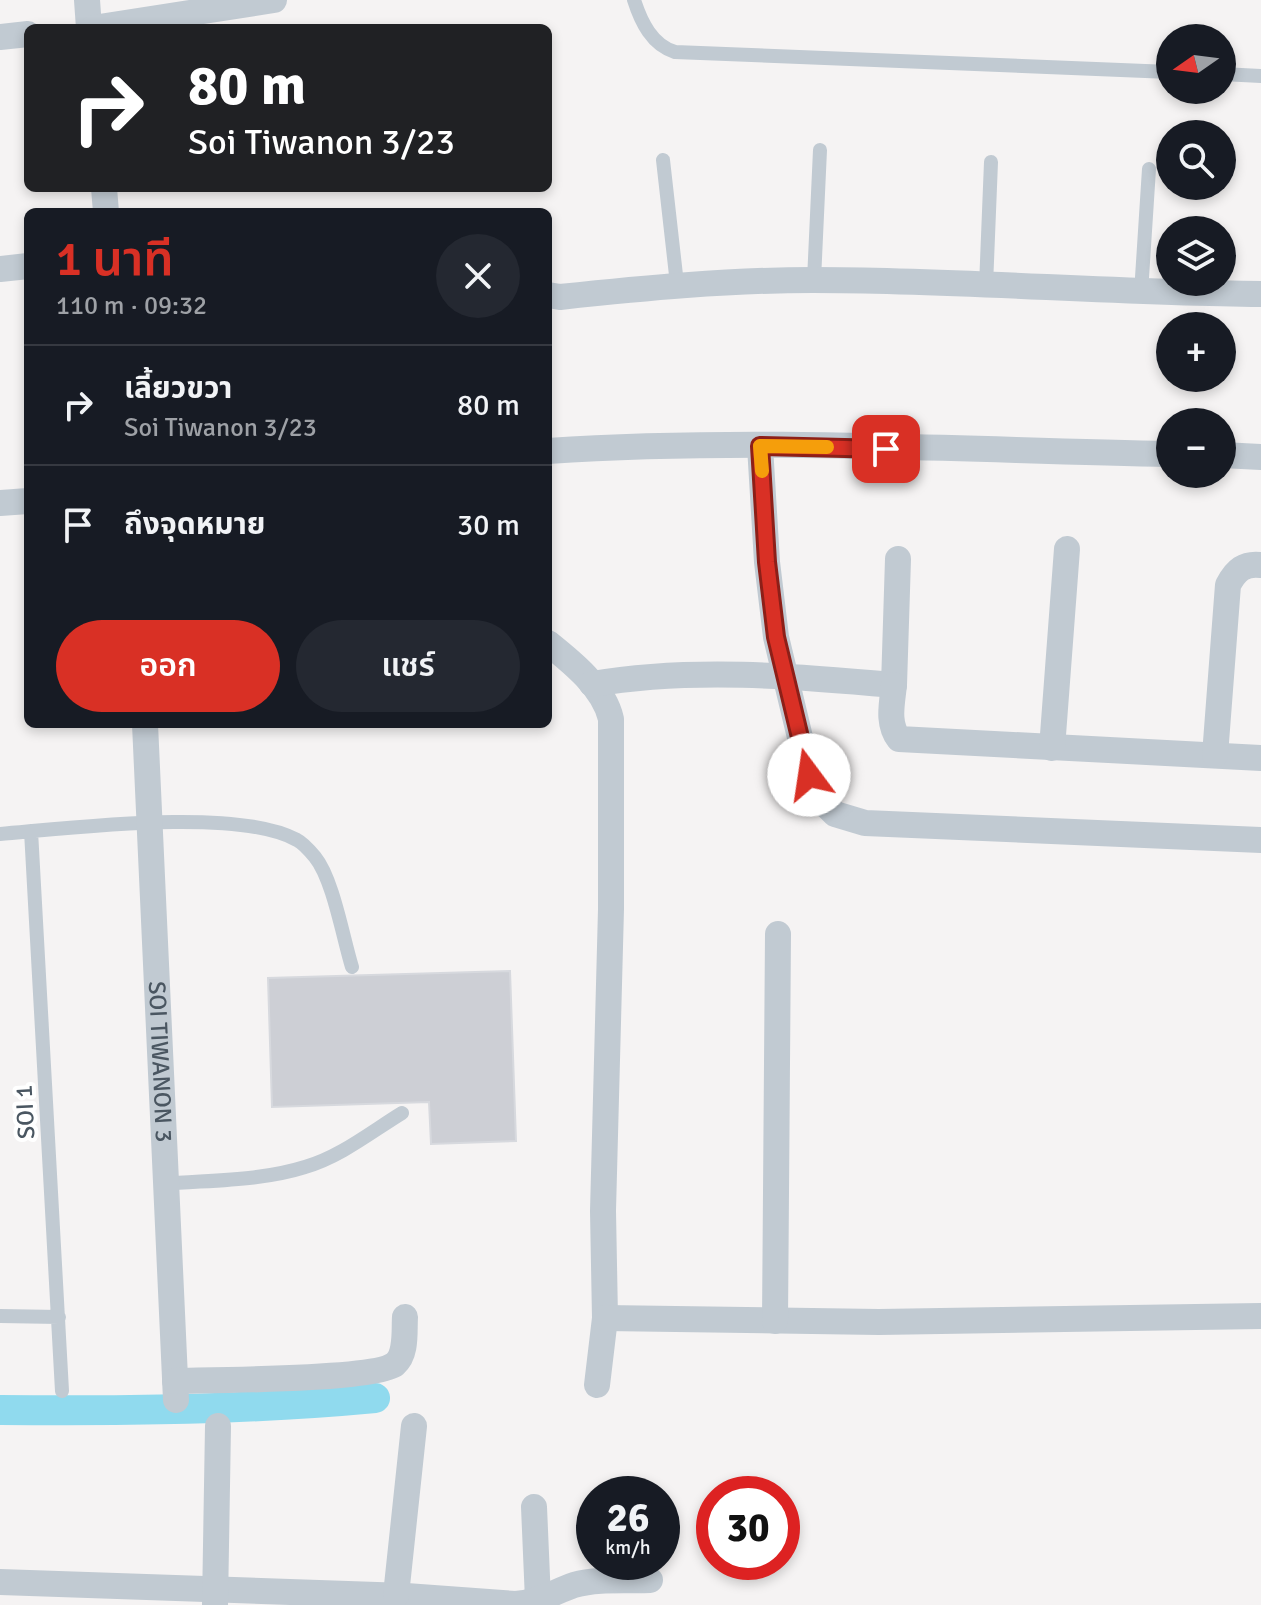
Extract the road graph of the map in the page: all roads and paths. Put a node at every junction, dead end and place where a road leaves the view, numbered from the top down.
1 (87, 0) edge
2 (274, 0) edge
3 (634, 0) edge
4 (90, 24) edge
5 (117, 24) edge
6 (24, 34) edge
7 (0, 37) edge
8 (1156, 71) edge
9 (1236, 75) edge
10 (1261, 76) edge
11 (820, 150) dead end
12 (663, 160) dead end
13 (991, 162) dead end
14 (1149, 169) dead end
15 (24, 266) edge
16 (0, 269) edge
17 (814, 280) junction
18 (677, 284) junction
19 (986, 286) junction
20 (1141, 293) junction
21 (1261, 294) edge
22 (552, 296) edge
23 (760, 446) junction
24 (552, 451) edge
25 (1156, 454) edge
26 (1236, 456) edge
27 (1261, 457) edge
28 (24, 501) edge
29 (0, 503) edge
30 (1067, 549) dead end
31 (898, 559) dead end
32 (1261, 565) edge
33 (552, 647) edge
34 (784, 675) junction
35 (592, 684) junction
36 (894, 685) junction
37 (145, 728) edge
38 (1052, 748) junction
39 (1215, 755) junction
40 (1261, 758) edge
41 (150, 823) junction
42 (31, 831) junction
43 (0, 834) edge
44 (1261, 840) edge
45 (778, 934) dead end
46 (352, 967) dead end
47 (402, 1113) dead end
48 (164, 1184) junction
49 (0, 1316) edge
50 (1261, 1316) edge
51 (59, 1317) junction
52 (405, 1317) dead end
53 (605, 1318) junction
54 (775, 1321) junction
55 (597, 1385) dead end
56 (62, 1391) dead end
57 (218, 1426) dead end
58 (414, 1426) dead end
59 (534, 1507) dead end
60 (650, 1580) dead end
61 (0, 1582) edge
62 (64, 1594) edge
63 (215, 1597) edge
64 (403, 1599) edge
65 (538, 1600) junction

1 - 4 street
2 - 5 street
3 - 8 lane
6 - 7 street
9 - 10 lane
11 - 17 lane
12 - 18 lane
13 - 19 lane
14 - 20 lane
15 - 16 street
17 - 18 street
17 - 19 street
18 - 22 street
19 - 20 street
20 - 21 street
23 - 24 street
23 - 25 street
23 - 34 street
26 - 27 street
28 - 29 street
30 - 38 street
31 - 36 street
32 - 39 street
33 - 35 street
34 - 35 street
34 - 36 street
34 - 44 street
35 - 53 street
36 - 38 street
37 - 41 street, SOI TIWANON 3
38 - 39 street
39 - 40 street
41 - 42 lane
41 - 46 lane
41 - 48 street, SOI TIWANON 3
42 - 43 lane
42 - 51 lane, SOI 1
45 - 54 street
47 - 48 lane
48 - 52 street, SOI TIWANON 3
49 - 51 lane
50 - 54 street
51 - 56 lane, SOI 1
53 - 54 street
53 - 55 street
57 - 63 street
58 - 64 street
59 - 65 street
60 - 65 street
61 - 62 street
62 - 63 street
63 - 64 street
64 - 65 street

